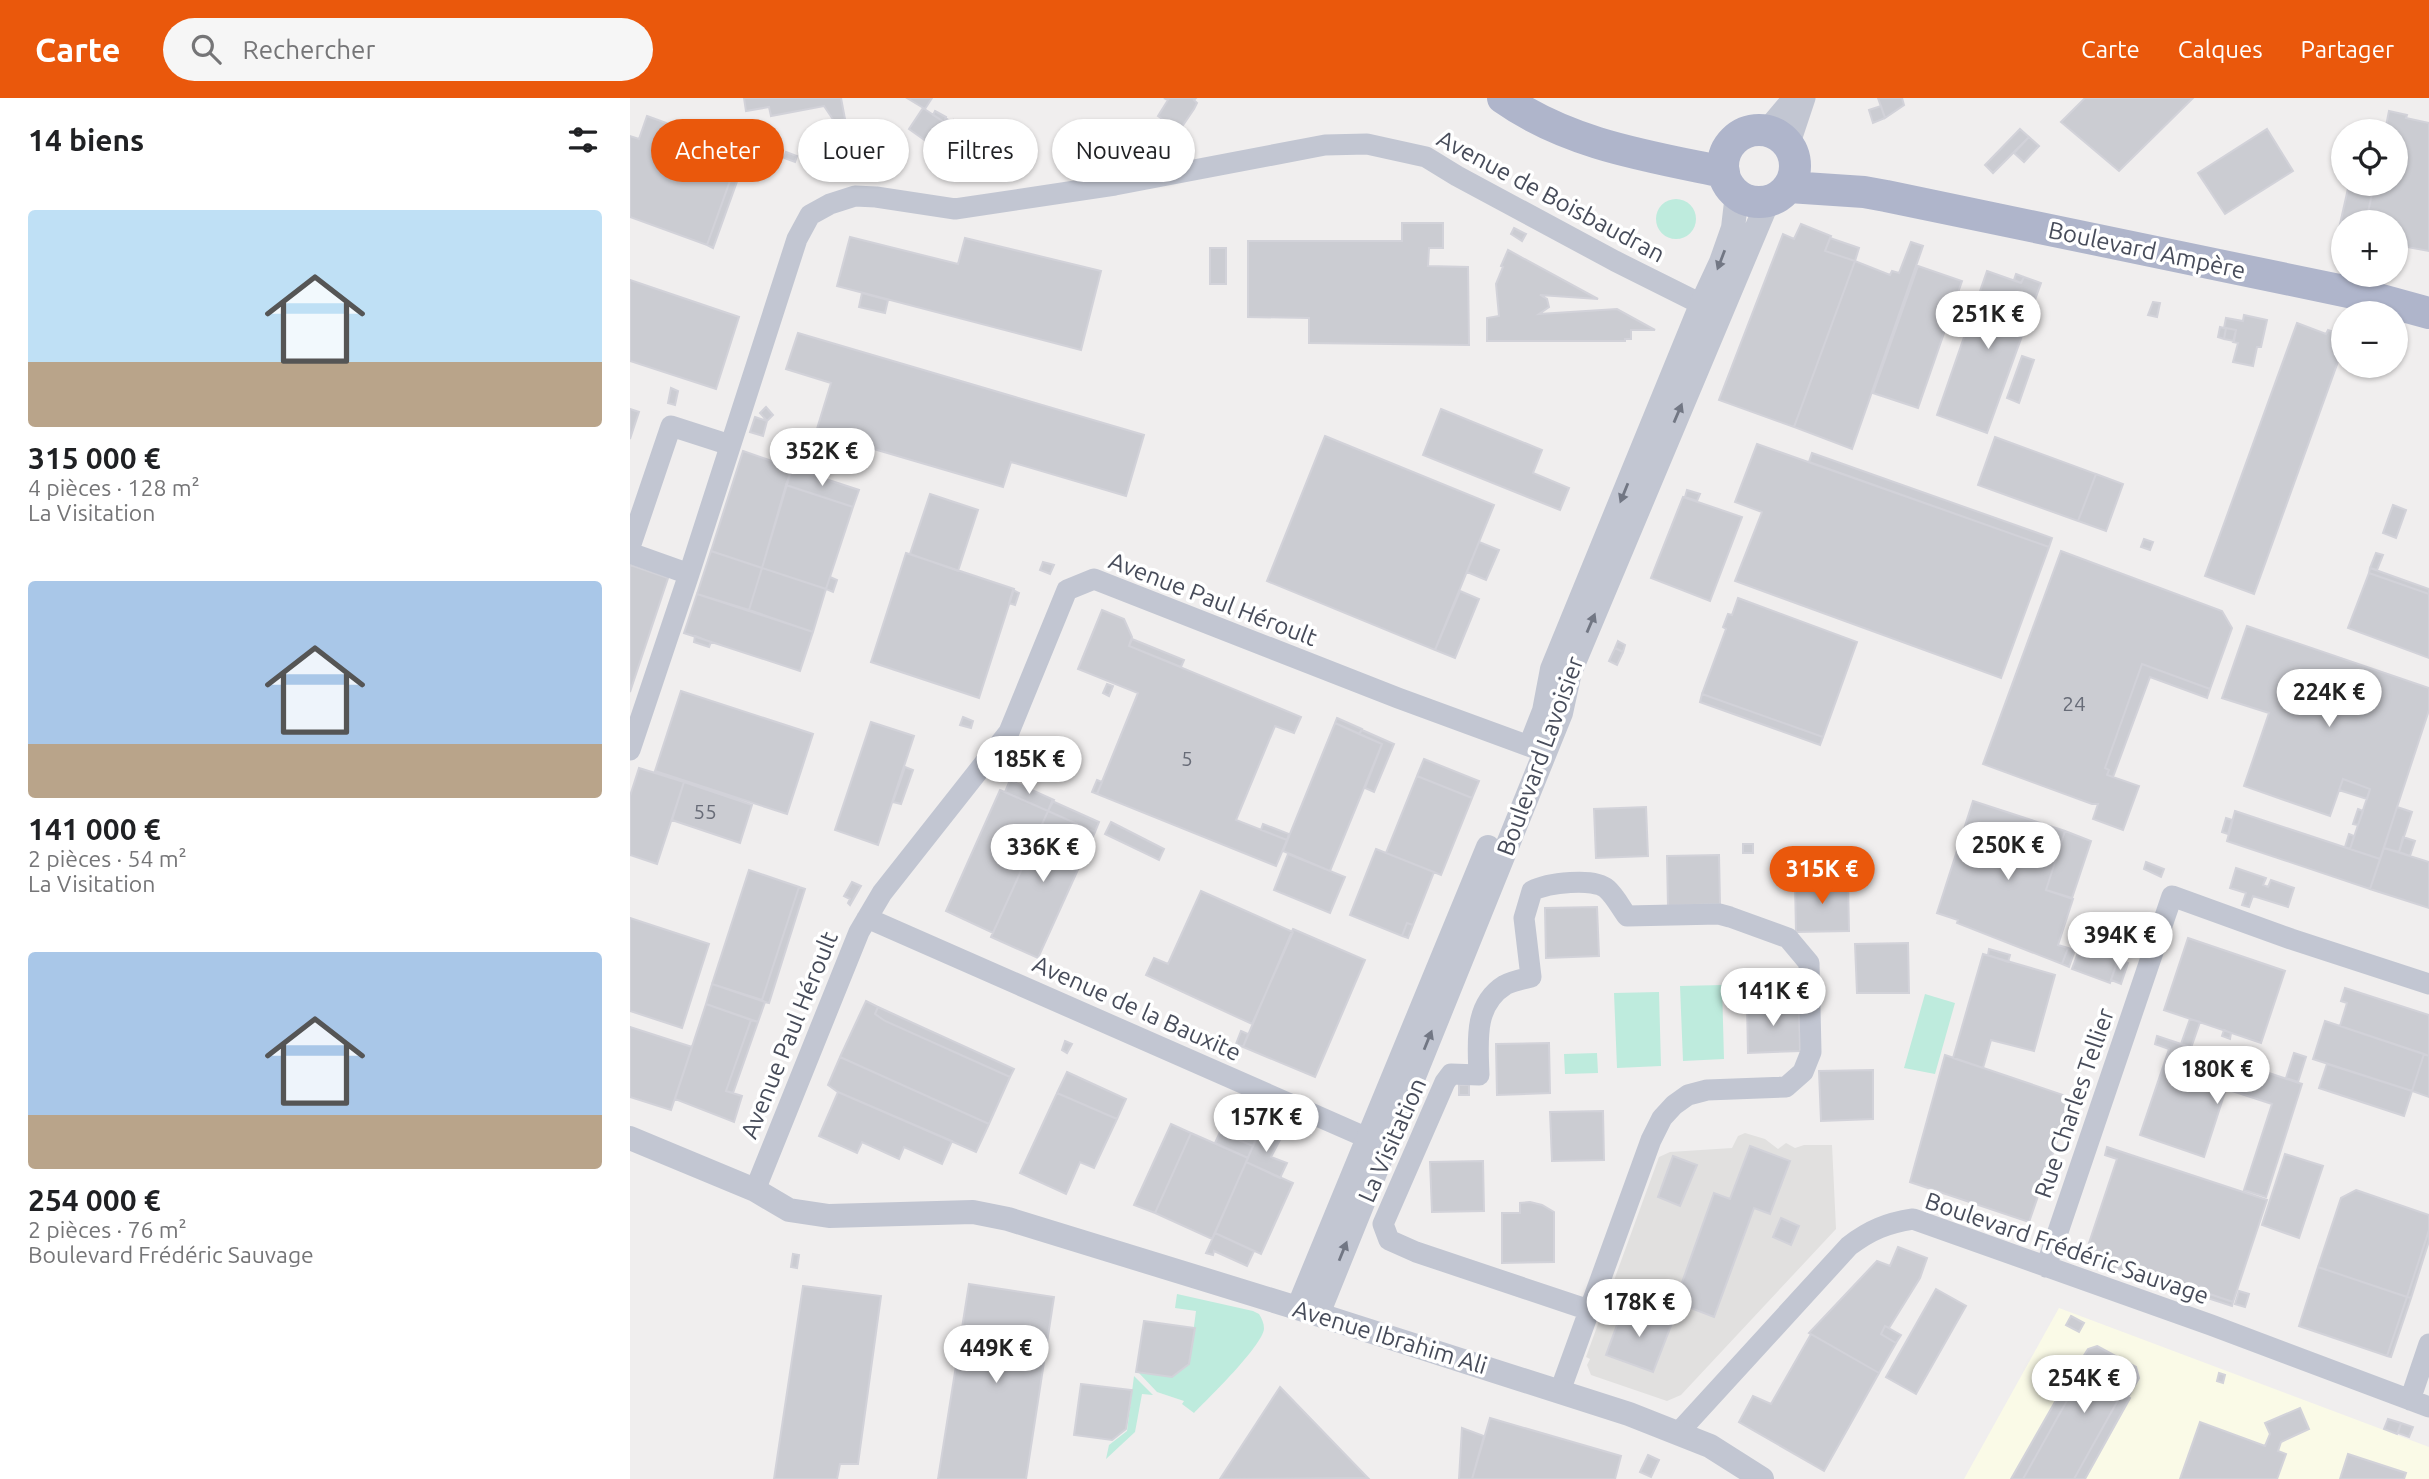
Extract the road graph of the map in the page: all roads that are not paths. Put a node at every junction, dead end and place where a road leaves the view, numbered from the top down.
1 (1503, 98) edge
2 (1538, 98) edge
3 (1793, 98) edge
4 (1805, 98) edge
5 (1782, 164) junction
6 (1730, 171) junction
7 (1711, 309) junction
8 (2429, 313) edge
9 (730, 446) junction
10 (630, 547) edge
11 (630, 554) edge
12 (690, 574) junction
13 (630, 750) edge
14 (1537, 750) junction
15 (867, 918) junction
16 (2429, 984) edge
17 (630, 1138) edge
18 (1377, 1143) junction
19 (755, 1190) junction
20 (2046, 1267) junction
21 (1589, 1310) junction
22 (1308, 1311) junction
23 (2429, 1344) edge
24 (1560, 1391) junction
25 (2420, 1404) edge
26 (1678, 1433) junction
27 (1762, 1479) edge

1 - 6 main road
2 - 6 main road
3 - 5 street
4 - 5 street
5 - 6 main road
5 - 6 main road
5 - 7 street, Boulevard Lavoisier
5 - 8 main road, Boulevard Ampère
6 -> 7 street, Boulevard Lavoisier
7 - 9 street, Avenue de Boisbaudran
7 - 14 street, Boulevard Lavoisier
9 - 10 street
9 - 12 street, Avenue de Boisbaudran
11 - 12 street
12 - 13 street, Avenue de Boisbaudran
14 - 15 street, Avenue Paul Héroult
14 - 18 street, Boulevard Lavoisier
15 - 18 street, Avenue de la Bauxite
15 - 19 street, Avenue Paul Héroult
16 - 20 street, Rue Charles Tellier
17 - 19 street, Avenue Ibrahim Ali
18 - 22 street, Boulevard Lavoisier
19 - 22 street, Avenue Ibrahim Ali
20 - 25 street, Boulevard Frédéric Sauvage
20 - 26 street, Boulevard Frédéric Sauvage
21 - 21 street, La Visitation
21 - 24 street, La Visitation
22 - 24 street, Avenue Ibrahim Ali
23 - 25 street
24 - 26 street, Avenue Ibrahim Ali
26 - 27 street, Avenue Ibrahim Ali

